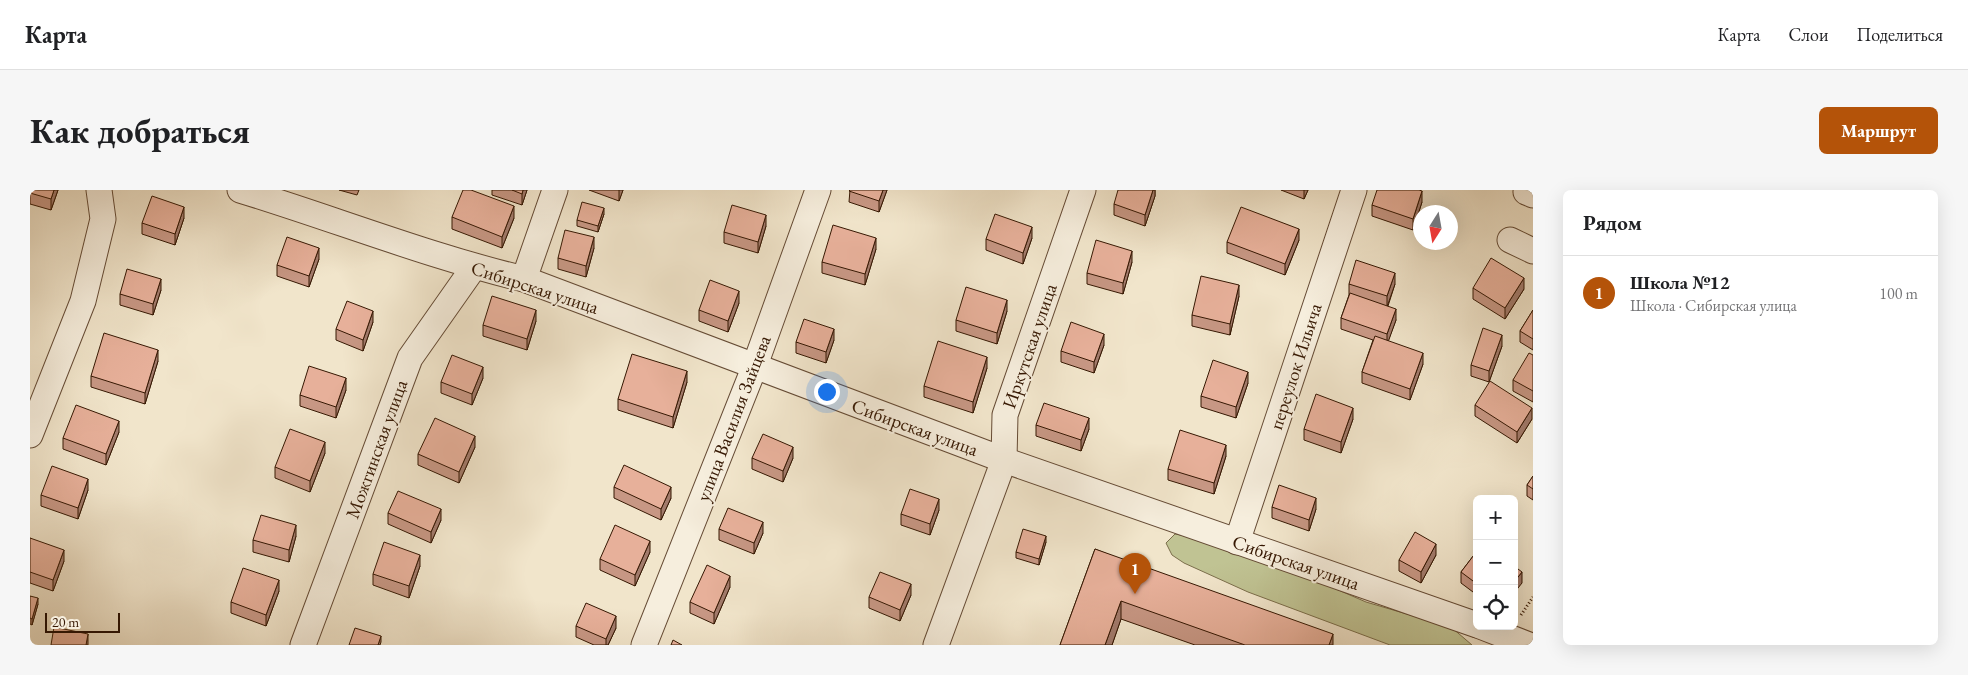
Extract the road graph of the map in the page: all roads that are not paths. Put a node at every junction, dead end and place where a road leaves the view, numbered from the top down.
1 (99, 190) edge
2 (240, 190) edge
3 (555, 190) edge
4 (818, 190) edge
5 (1083, 190) edge
6 (1354, 190) edge
7 (306, 200) edge
8 (1510, 240) dead end
9 (1533, 251) edge
10 (474, 267) junction
11 (524, 280) junction
12 (754, 368) junction
13 (30, 435) edge
14 (1004, 460) junction
15 (1237, 542) junction
16 (1473, 624) edge
17 (1489, 630) edge
18 (303, 645) edge
19 (644, 645) edge
20 (936, 645) edge
21 (1529, 645) edge

1 - 13 street
2 - 7 street, Сибирская улица
3 - 11 street
4 - 12 street, улица Василия Зайцева
5 - 14 street, Иркутская улица
6 - 15 street, переулок Ильича
7 - 10 street, Сибирская улица
8 - 9 street
10 - 11 street, Сибирская улица
10 - 18 street, Можгинская улица
11 - 12 street, Сибирская улица
12 - 14 street, Сибирская улица
12 - 19 street, улица Василия Зайцева
14 - 15 street, Сибирская улица
14 - 20 street, Иркутская улица
15 - 16 street, Сибирская улица
17 - 21 street, Сибирская улица

